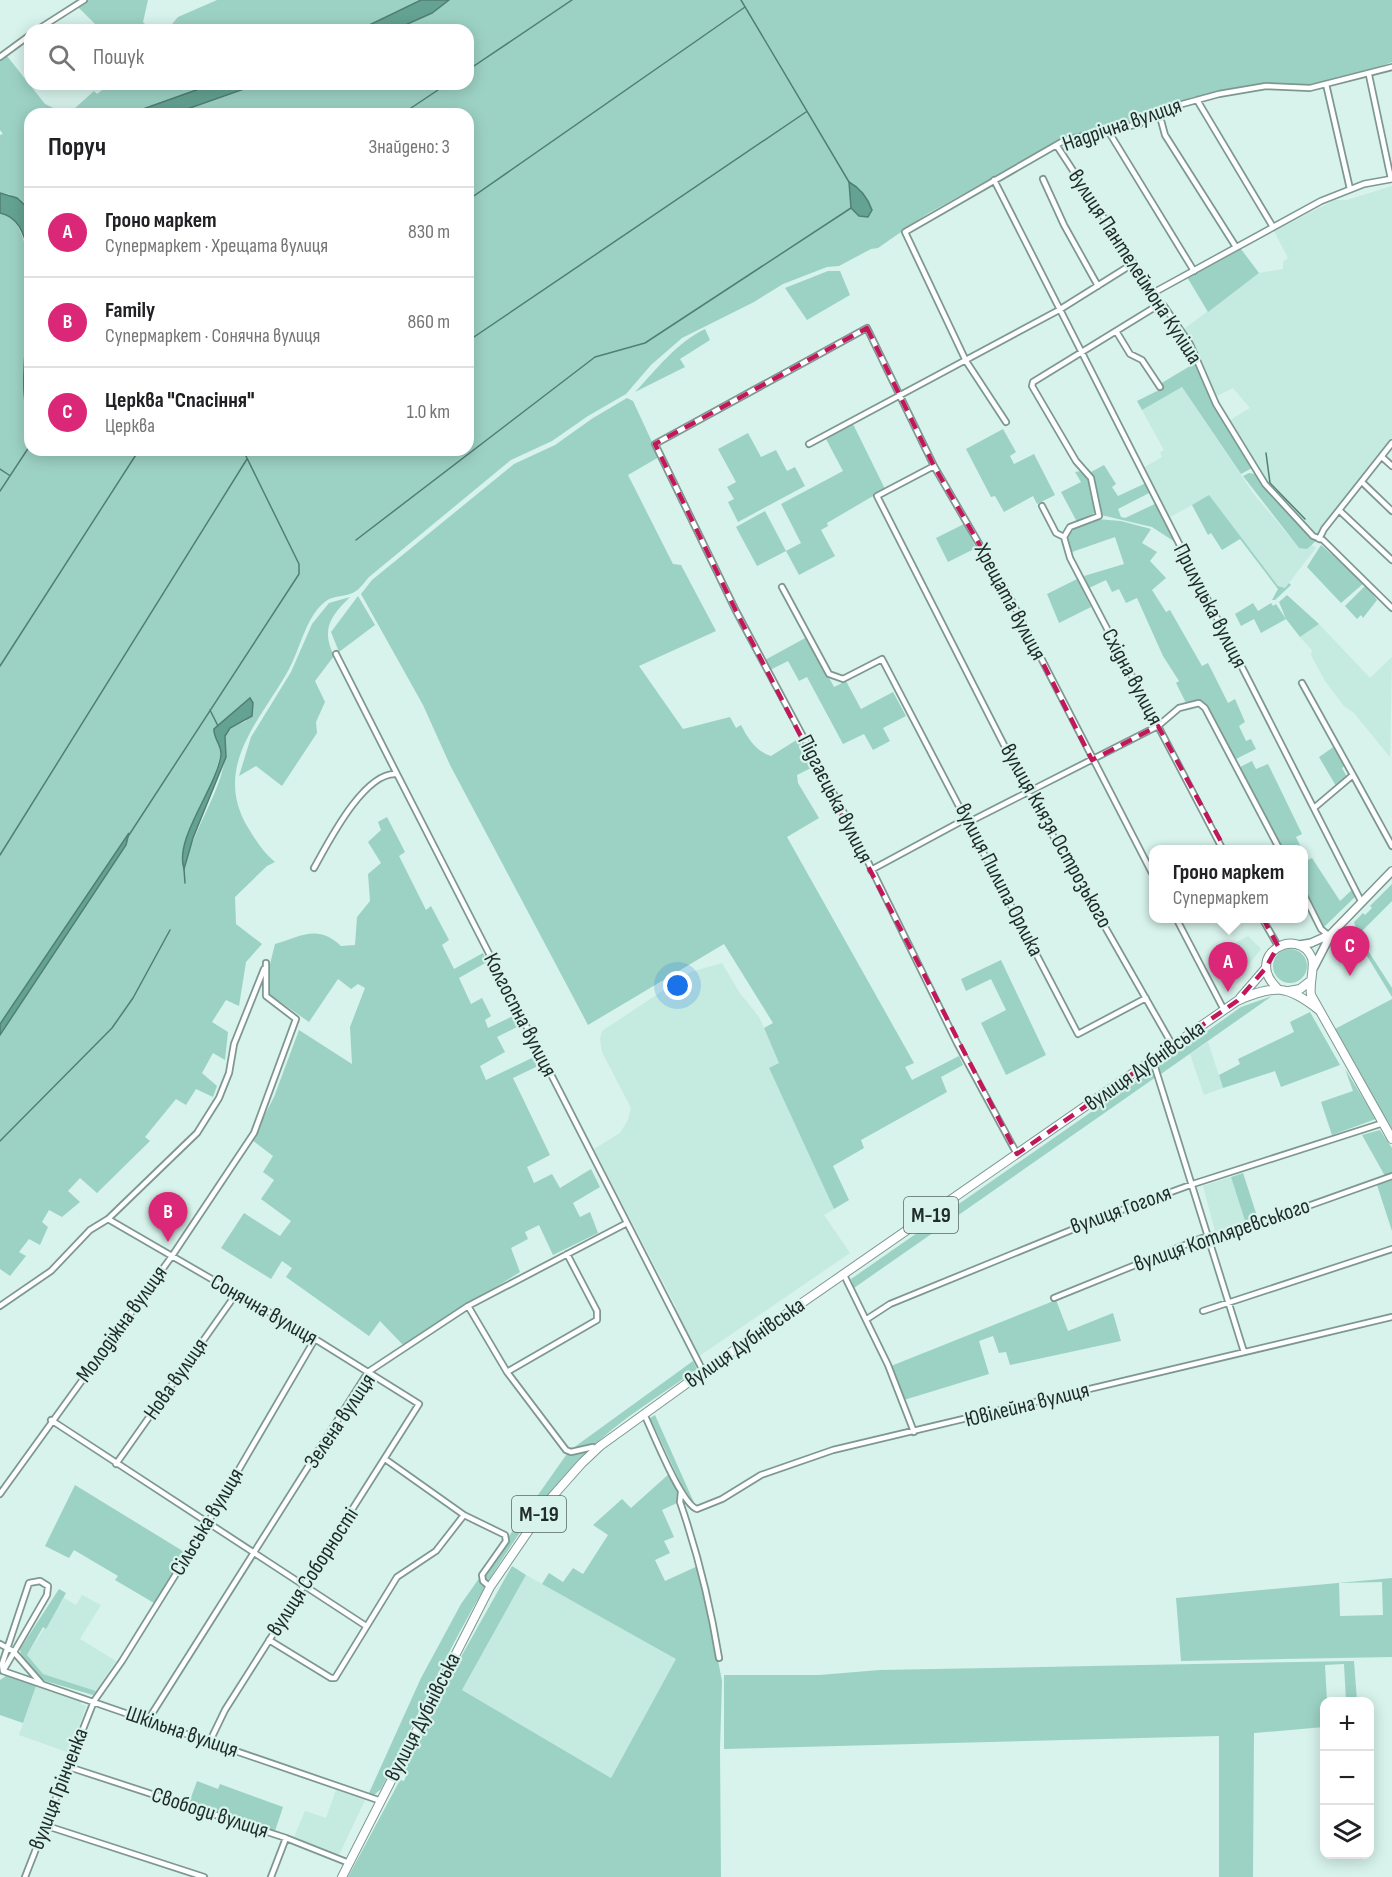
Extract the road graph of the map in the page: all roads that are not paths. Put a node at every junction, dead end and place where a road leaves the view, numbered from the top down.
1 (84, 0) edge
2 (46, 24) edge
3 (24, 39) edge
4 (0, 57) edge
5 (1392, 67) edge
6 (1369, 75) junction
7 (1326, 84) junction
8 (1197, 100) junction
9 (1159, 113) junction
10 (1107, 129) junction
11 (1057, 146) junction
12 (1043, 179) dead end
13 (1392, 179) edge
14 (994, 180) junction
15 (1350, 189) junction
16 (1273, 227) junction
17 (1236, 247) junction
18 (1134, 263) junction
19 (1194, 271) junction
20 (1098, 286) junction
21 (1154, 293) junction
22 (1160, 304) junction
23 (1059, 310) junction
24 (1116, 331) junction
25 (1081, 352) junction
26 (966, 361) junction
27 (1160, 387) dead end
28 (900, 397) junction
29 (1005, 422) dead end
30 (1392, 443) edge
31 (655, 444) joint
32 (809, 444) dead end
33 (1382, 457) junction
34 (934, 466) junction
35 (1392, 466) edge
36 (1363, 483) junction
37 (1042, 506) dead end
38 (1340, 511) junction
39 (1392, 511) edge
40 (1064, 537) junction
41 (1319, 539) junction
42 (1392, 560) edge
43 (782, 587) dead end
44 (1392, 608) edge
45 (336, 654) dead end
46 (1302, 683) dead end
47 (1158, 726) junction
48 (1092, 760) junction
49 (397, 774) junction
50 (1353, 775) junction
51 (1028, 792) junction
52 (1314, 808) junction
53 (969, 822) junction
54 (1221, 845) edge
55 (1278, 845) edge
56 (1392, 846) edge
57 (1149, 867) edge
58 (314, 868) dead end
59 (872, 870) junction
60 (1392, 871) edge
61 (1361, 901) junction
62 (1308, 903) edge
63 (1179, 923) edge
64 (1265, 923) edge
65 (1330, 934) junction
66 (1299, 945) junction
67 (1278, 946) junction
68 (1314, 967) junction
69 (1265, 969) junction
70 (1309, 982) junction
71 (1277, 988) junction
72 (1289, 991) junction
73 (1146, 998) junction
74 (1237, 1001) junction
75 (1224, 1010) junction
76 (1320, 1011) junction
77 (1173, 1046) junction
78 (1153, 1061) junction
79 (1383, 1123) junction
80 (1392, 1139) edge
81 (1017, 1154) junction
82 (1392, 1176) edge
83 (1193, 1184) junction
84 (108, 1219) junction
85 (627, 1223) junction
86 (1210, 1241) junction
87 (1392, 1249) edge
88 (567, 1254) junction
89 (172, 1256) junction
90 (844, 1275) junction
91 (236, 1294) junction
92 (1054, 1298) dead end
93 (1230, 1303) junction
94 (0, 1306) edge
95 (468, 1306) junction
96 (1203, 1311) dead end
97 (1392, 1317) edge
98 (867, 1318) junction
99 (315, 1339) junction
100 (1244, 1352) junction
101 (704, 1371) junction
102 (368, 1372) junction
103 (507, 1372) junction
104 (419, 1404) joint
105 (644, 1414) junction
106 (51, 1420) junction
107 (914, 1432) junction
108 (597, 1450) junction
109 (385, 1459) junction
110 (116, 1464) junction
111 (681, 1489) junction
112 (0, 1494) edge
113 (464, 1515) junction
114 (207, 1524) junction
115 (255, 1554) junction
116 (304, 1586) junction
117 (490, 1587) junction
118 (366, 1626) junction
119 (269, 1640) junction
120 (0, 1644) edge
121 (7, 1648) junction
122 (13, 1651) junction
123 (719, 1658) dead end
124 (2, 1671) edge
125 (41, 1683) junction
126 (94, 1701) junction
127 (148, 1720) junction
128 (210, 1742) junction
129 (69, 1767) junction
130 (381, 1802) junction
131 (44, 1825) junction
132 (286, 1838) junction
133 (349, 1863) junction
134 (25, 1877) edge
135 (204, 1877) edge
136 (271, 1877) edge
137 (342, 1877) edge

1 - 2 street
3 - 4 street
5 - 6 street, Надрічна вулиця
6 - 7 street, Надрічна вулиця
6 - 13 street
7 - 8 street, Надрічна вулиця
7 - 15 street
8 - 9 street, Надрічна вулиця
8 - 16 street
9 - 10 street, Надрічна вулиця
9 - 17 street
10 - 11 street, Надрічна вулиця
10 - 19 street
11 - 14 street, Надрічна вулиця
11 - 18 street, вулиця Пантелеймона Куліша
12 - 20 street
13 - 15 street
14 - 23 street, Прилуцька вулиця
14 - 26 street, Надрічна вулиця
15 - 16 street
16 - 17 street
17 - 19 street
18 - 20 street
18 - 21 street, вулиця Пантелеймона Куліша
19 - 21 street
20 - 23 street
21 - 22 street, вулиця Пантелеймона Куліша
22 - 24 street
22 - 41 street, вулиця Пантелеймона Куліша
23 - 25 street, Прилуцька вулиця
23 - 26 street
24 - 25 street
24 - 27 street
25 - 40 street
25 - 52 street, Прилуцька вулиця
26 - 28 street
26 - 29 street
28 - 31 street, Хрещата вулиця
28 - 32 street
28 - 34 street, Хрещата вулиця
30 - 33 street
31 - 59 street, Підгаєцька вулиця
33 - 35 street
33 - 36 street
34 - 48 street, Хрещата вулиця
34 - 51 street, вулиця Князя Острозького
36 - 38 street
36 - 39 street
37 - 40 street, Східна вулиця
38 - 41 street
38 - 42 street
40 - 47 street, Східна вулиця
41 - 44 street, вулиця Пантелеймона Куліша
43 - 53 street, вулиця Пилипа Орлика
45 - 49 street, Колгоспна вулиця
46 - 50 street
47 - 48 street
47 - 54 street, Східна вулиця
47 - 55 street
48 - 51 street
48 - 57 street, Хрещата вулиця
49 - 58 street
49 - 85 street, Колгоспна вулиця
50 - 52 street
50 - 56 street
51 - 53 street
51 - 73 street, вулиця Князя Острозького
52 - 61 street, Прилуцька вулиця
53 - 59 street
53 - 73 street, вулиця Пилипа Орлика
59 - 81 street, Підгаєцька вулиця
60 - 61 main road
61 - 65 main road
62 - 65 street
63 - 75 street
64 - 67 street
65 - 66 main road
65 - 68 main road
66 - 67 highway
66 - 68 highway
67 - 69 highway, М-19
68 - 70 highway
69 - 71 highway
69 - 74 highway, М-19
70 - 72 highway
70 - 76 highway, М-19
71 - 72 highway, М-19
71 - 74 highway, М-19
72 - 76 highway, М-19
73 - 77 street, вулиця Князя Острозького
74 - 75 highway, вулиця Дубнівська / М-19
75 - 77 highway, вулиця Дубнівська / М-19
76 - 79 highway, М-19
77 - 78 highway, вулиця Дубнівська / М-19
78 - 81 highway, вулиця Дубнівська / М-19
78 - 83 street
79 - 80 highway, М-19
79 - 83 street, вулиця Гоголя
81 - 90 highway, вулиця Дубнівська / М-19
82 - 86 street, вулиця Котляревського
83 - 86 street
83 - 98 street, вулиця Гоголя
84 - 89 street, Сонячна вулиця
84 - 89 street, Молодіжна вулиця
84 - 94 street
85 - 88 street, Зелена вулиця
85 - 101 street, Колгоспна вулиця
86 - 92 street, вулиця Котляревського
86 - 93 street
87 - 93 street
88 - 95 street, Зелена вулиця
88 - 103 street
89 - 91 street, Сонячна вулиця
89 - 106 street, Молодіжна вулиця
90 - 98 street
90 - 101 highway, вулиця Дубнівська / М-19
91 - 99 street, Сонячна вулиця
91 - 110 street, Нова вулиця
93 - 96 street
93 - 100 street
95 - 102 street, Зелена вулиця
95 - 103 street
97 - 100 street, Ювілейна вулиця
98 - 107 street
99 - 102 street, Сонячна вулиця
99 - 114 street, Сільська вулиця
100 - 107 street, Ювілейна вулиця
101 - 105 highway, вулиця Дубнівська / М-19
102 - 104 street, Сонячна вулиця
102 - 115 street, Зелена вулиця
103 - 108 street
104 - 109 street, вулиця Соборності
105 - 108 highway, вулиця Дубнівська / М-19
105 - 111 street
106 - 110 street
106 - 112 street, Молодіжна вулиця
107 - 111 street, Ювілейна вулиця
108 - 117 highway, вулиця Дубнівська / М-19
109 - 113 street
109 - 116 street, вулиця Соборності
110 - 114 street
111 - 123 street
113 - 117 street
113 - 118 street
114 - 115 street
114 - 126 street, Сільська вулиця
115 - 116 street
115 - 127 street, Зелена вулиця
116 - 118 street
116 - 119 street, вулиця Соборності
117 - 130 highway, вулиця Дубнівська / М-19
118 - 119 street
119 - 128 street, вулиця Соборності
120 - 121 street
121 - 122 street
121 - 122 street
121 - 124 street
122 - 124 street
122 - 125 street
124 - 125 street, Шкільна вулиця
125 - 126 street, Шкільна вулиця
126 - 127 street, Шкільна вулиця
126 - 129 street, вулиця Грінченка
127 - 128 street, Шкільна вулиця
128 - 130 street, Шкільна вулиця
129 - 131 street, вулиця Грінченка
129 - 132 street, Свободи вулиця
130 - 133 highway, М-19
131 - 134 street, вулиця Грінченка
131 - 135 street
132 - 133 street, Свободи вулиця
132 - 136 street
133 - 137 highway, М-19

